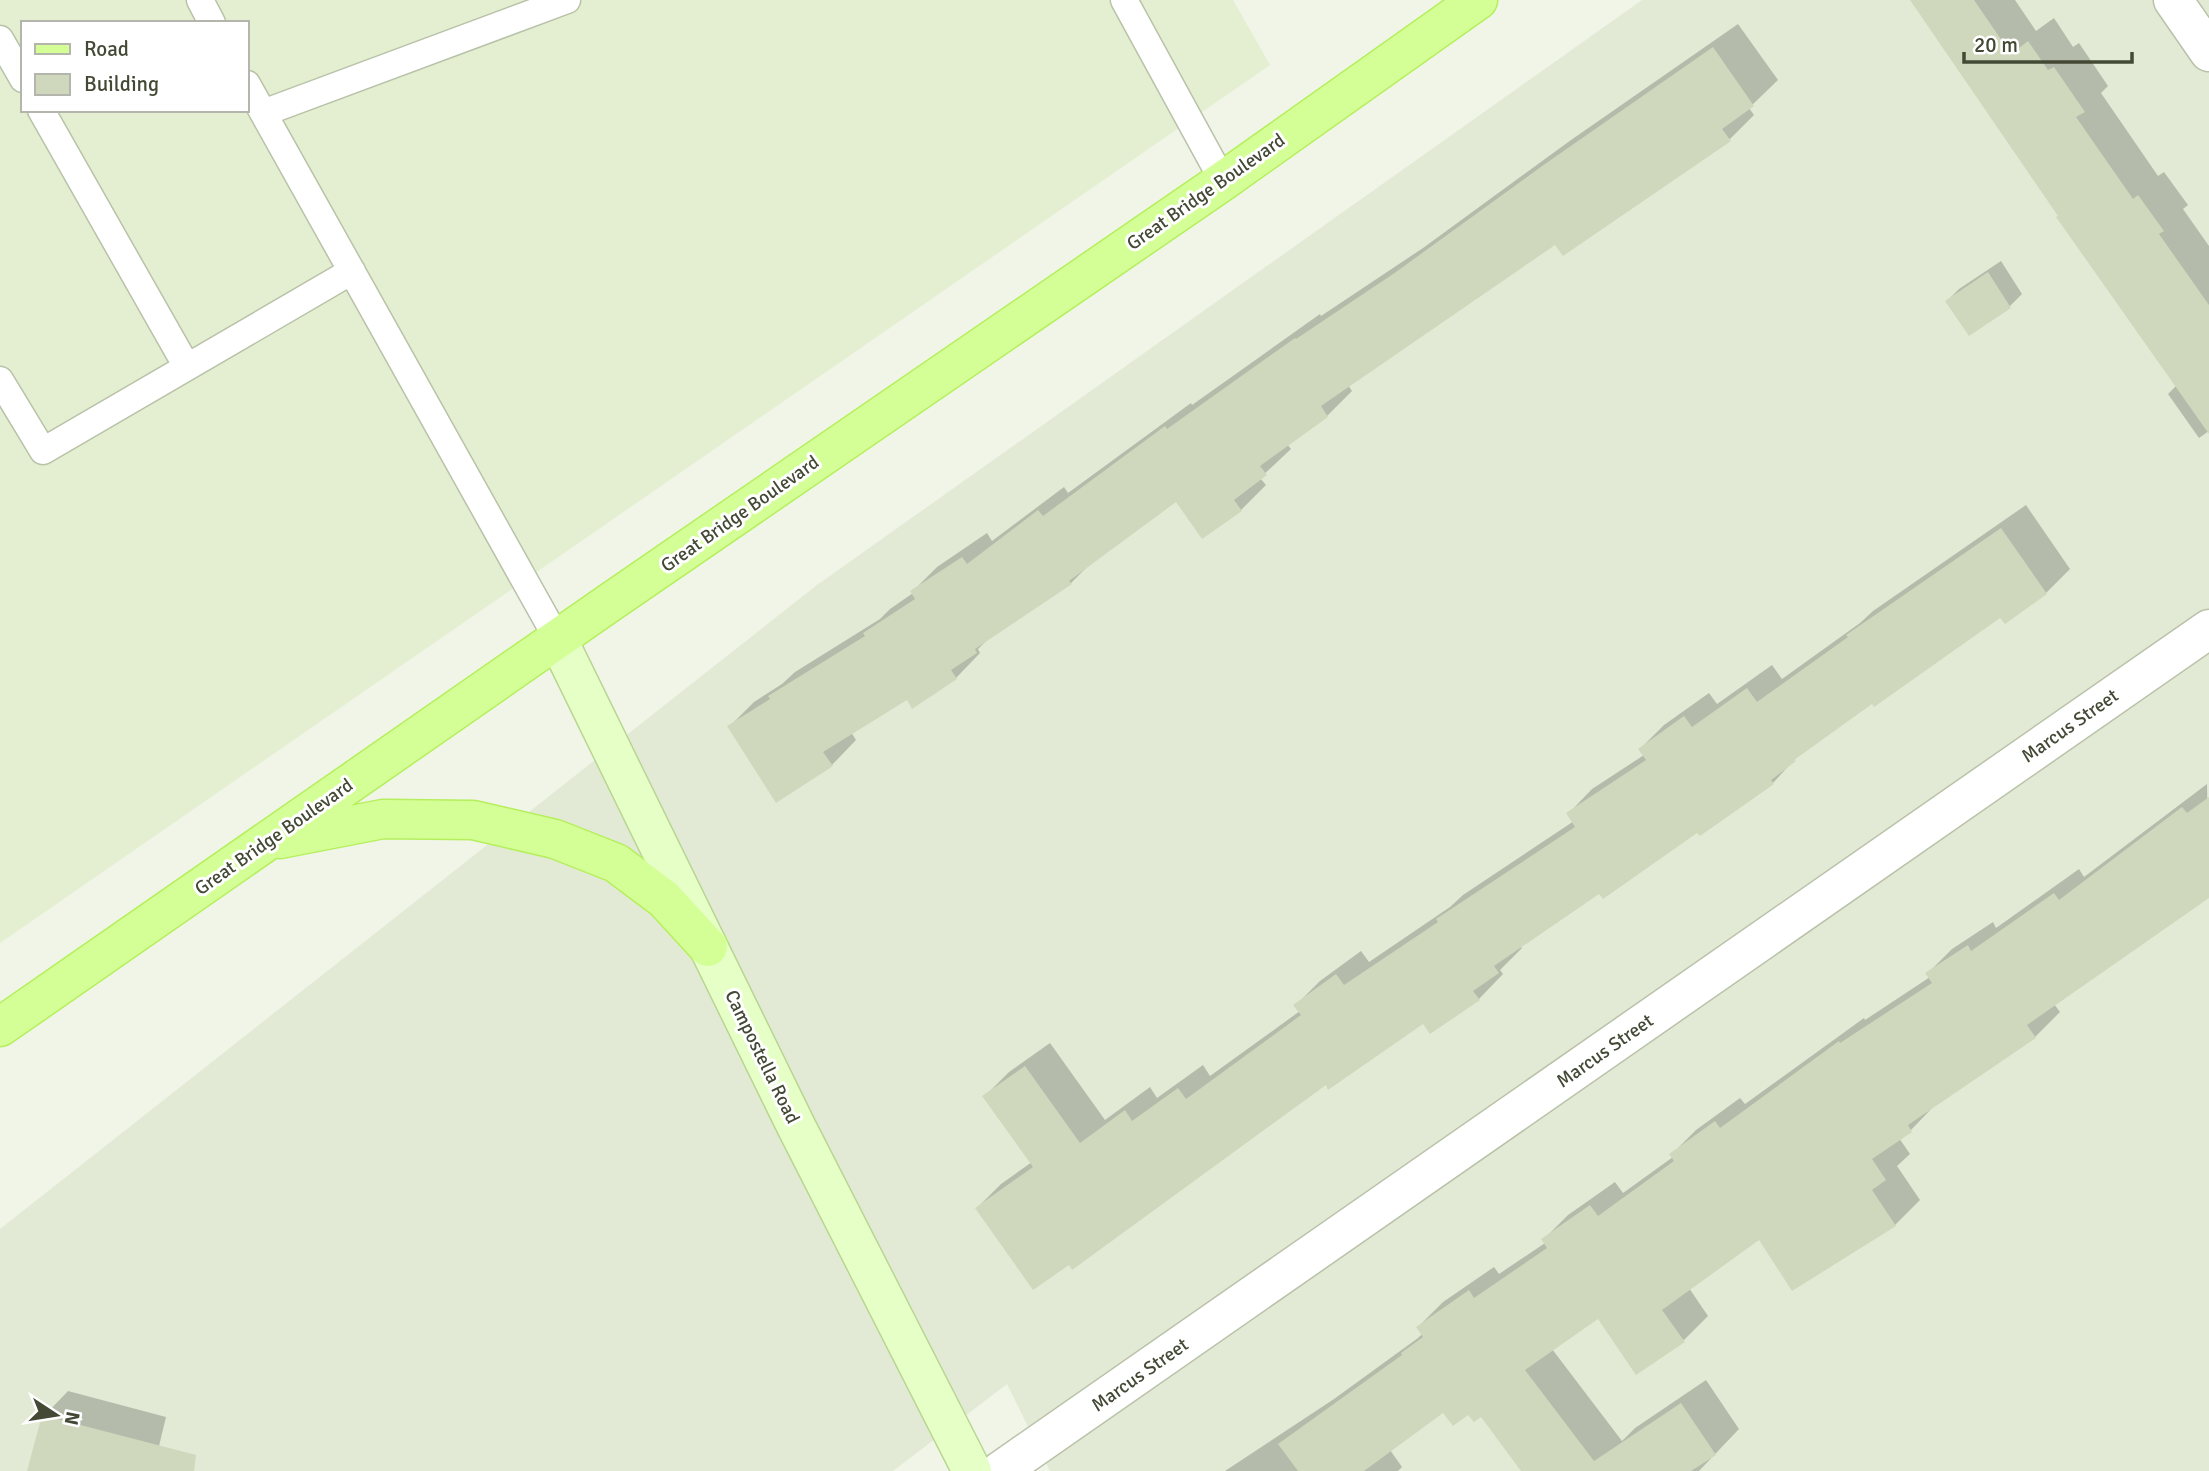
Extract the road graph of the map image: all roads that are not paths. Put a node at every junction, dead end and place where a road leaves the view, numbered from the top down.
1 (200, 0) edge
2 (566, 0) edge
3 (1124, 0) edge
4 (1478, 0) edge
5 (2173, 0) edge
6 (211, 21) edge
7 (0, 39) edge
8 (2209, 51) edge
9 (21, 76) edge
10 (248, 86) edge
11 (42, 112) edge
12 (263, 113) junction
13 (1223, 181) junction
14 (352, 271) junction
15 (187, 366) junction
16 (0, 380) edge
17 (2209, 629) edge
18 (558, 639) junction
19 (268, 841) junction
20 (708, 947) junction
21 (0, 1027) edge
22 (972, 1471) edge
23 (1000, 1471) edge

1 - 6 lane
2 - 12 lane
3 - 13 lane
4 - 13 main road, Great Bridge Boulevard
5 - 8 street
7 - 9 lane
10 - 12 lane
11 - 15 lane
12 - 14 lane
13 - 18 main road, Great Bridge Boulevard
14 - 15 lane
14 - 18 lane
15 - 16 lane
17 - 23 street, Marcus Street
18 - 19 main road, Great Bridge Boulevard
18 - 20 main road, Campostella Road
19 - 20 main road
19 - 21 main road, Great Bridge Boulevard
20 - 22 main road, Campostella Road

